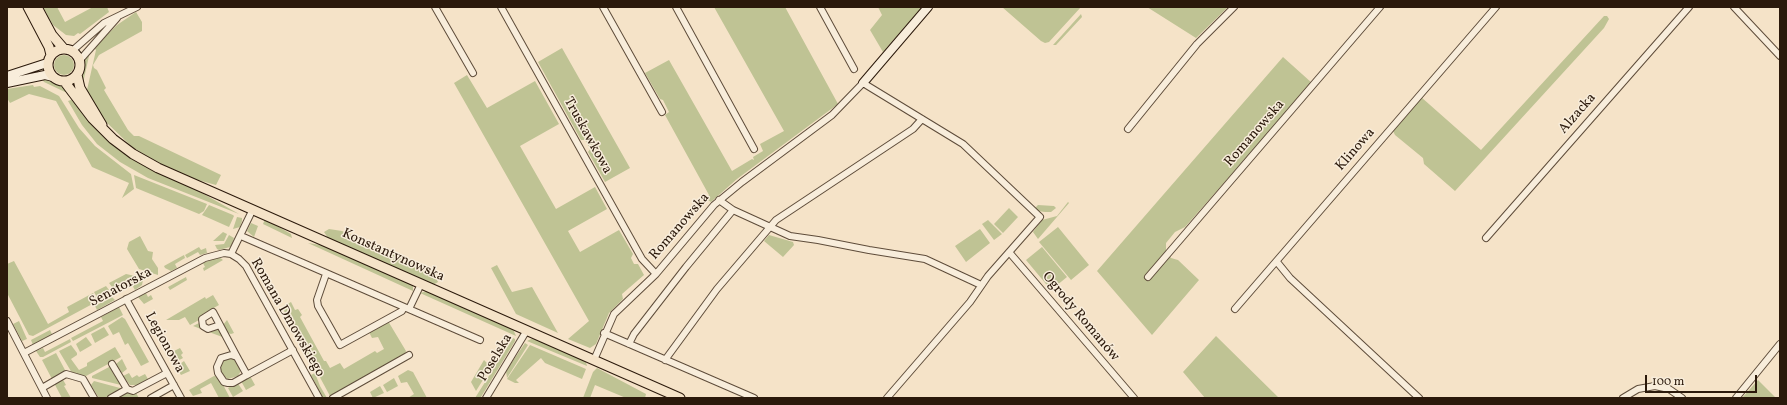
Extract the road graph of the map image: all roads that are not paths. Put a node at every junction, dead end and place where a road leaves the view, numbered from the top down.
1 (28, 7) edge
2 (37, 7) edge
3 (137, 7) edge
4 (435, 7) edge
5 (501, 7) edge
6 (604, 7) edge
7 (676, 7) edge
8 (820, 7) edge
9 (928, 7) edge
10 (1234, 7) edge
11 (1380, 7) edge
12 (1496, 7) edge
13 (1689, 7) edge
14 (1734, 7) edge
15 (117, 18) junction
16 (68, 50) junction
17 (1780, 56) edge
18 (49, 59) junction
19 (79, 61) junction
20 (854, 69) dead end
21 (473, 73) dead end
22 (77, 75) junction
23 (7, 76) edge
24 (53, 77) junction
25 (64, 81) junction
26 (7, 83) edge
27 (863, 84) junction
28 (662, 112) dead end
29 (922, 119) junction
30 (103, 128) junction
31 (1128, 129) dead end
32 (754, 149) dead end
33 (719, 200) junction
34 (253, 209) junction
35 (733, 210) junction
36 (770, 228) junction
37 (241, 236) junction
38 (1486, 238) dead end
39 (1009, 252) junction
40 (231, 254) junction
41 (1277, 262) junction
42 (326, 274) junction
43 (656, 274) junction
44 (1148, 277) dead end
45 (421, 284) junction
46 (981, 285) junction
47 (126, 299) junction
48 (407, 308) junction
49 (1235, 309) dead end
50 (7, 320) edge
51 (220, 325) dead end
52 (527, 330) junction
53 (604, 333) junction
54 (480, 340) dead end
55 (629, 344) junction
56 (1780, 344) edge
57 (292, 350) junction
58 (24, 353) junction
59 (409, 355) dead end
60 (238, 357) junction
61 (594, 360) junction
62 (664, 360) junction
63 (112, 364) dead end
64 (167, 373) junction
65 (247, 375) junction
66 (174, 385) junction
67 (42, 388) junction
68 (127, 389) junction
69 (47, 398) edge
70 (94, 398) edge
71 (111, 398) edge
72 (151, 398) edge
73 (181, 398) edge
74 (320, 398) edge
75 (333, 398) edge
76 (486, 398) edge
77 (680, 398) edge
78 (754, 398) edge
79 (887, 398) edge
80 (1134, 398) edge
81 (1419, 398) edge
82 (1623, 398) edge
83 (1682, 398) edge
84 (1736, 398) edge

1 - 18 main road
2 - 16 main road
3 - 15 street
4 - 21 street
5 - 43 street, Truskawkowa
6 - 28 street
7 - 32 street
8 - 20 street
9 - 27 street, Romanowska
10 - 31 street
11 - 44 street, Romanowska
12 - 41 street, Klinowa
13 - 38 street, Alzacka
14 - 17 street
15 - 16 street
15 - 19 street
16 - 18 main road
16 - 19 main road
18 - 23 street
18 - 24 main road
19 - 22 main road
22 - 25 main road
22 - 30 main road, Konstantynowska
24 - 25 main road
24 - 26 street
25 - 30 main road, Konstantynowska
27 - 29 street
27 - 33 street, Romanowska
29 - 36 street
29 - 39 street
30 - 34 main road, Konstantynowska
33 - 35 street
33 - 43 street, Romanowska
34 - 37 street, Romana Dmowskiego
34 - 45 main road, Konstantynowska
35 - 36 street
35 - 55 street
36 - 46 street
36 - 62 street
37 - 40 street, Romana Dmowskiego
37 - 42 street
39 - 46 street
39 - 80 street, Ogrody Romanów
40 - 47 street, Senatorska
40 - 57 street, Romana Dmowskiego
41 - 49 street, Klinowa
41 - 81 street
42 - 48 street
42 - 48 street
43 - 53 street, Romanowska
45 - 48 street
45 - 52 main road, Konstantynowska
46 - 79 street
47 - 58 street, Senatorska
47 - 64 street, Legionowa
48 - 54 street
50 - 58 street
51 - 60 street
52 - 61 main road, Konstantynowska
52 - 76 street, Poselska
53 - 55 street
53 - 61 street, Romanowska
55 - 62 street
56 - 84 street
57 - 65 street
57 - 74 street, Romana Dmowskiego
58 - 67 street
59 - 75 street
60 - 65 street
60 - 65 street
61 - 77 main road, Konstantynowska
62 - 78 street
63 - 68 street
64 - 66 street, Legionowa
64 - 68 street
66 - 72 street
66 - 73 street, Legionowa
67 - 69 street
67 - 70 street
68 - 71 street
82 - 83 street

